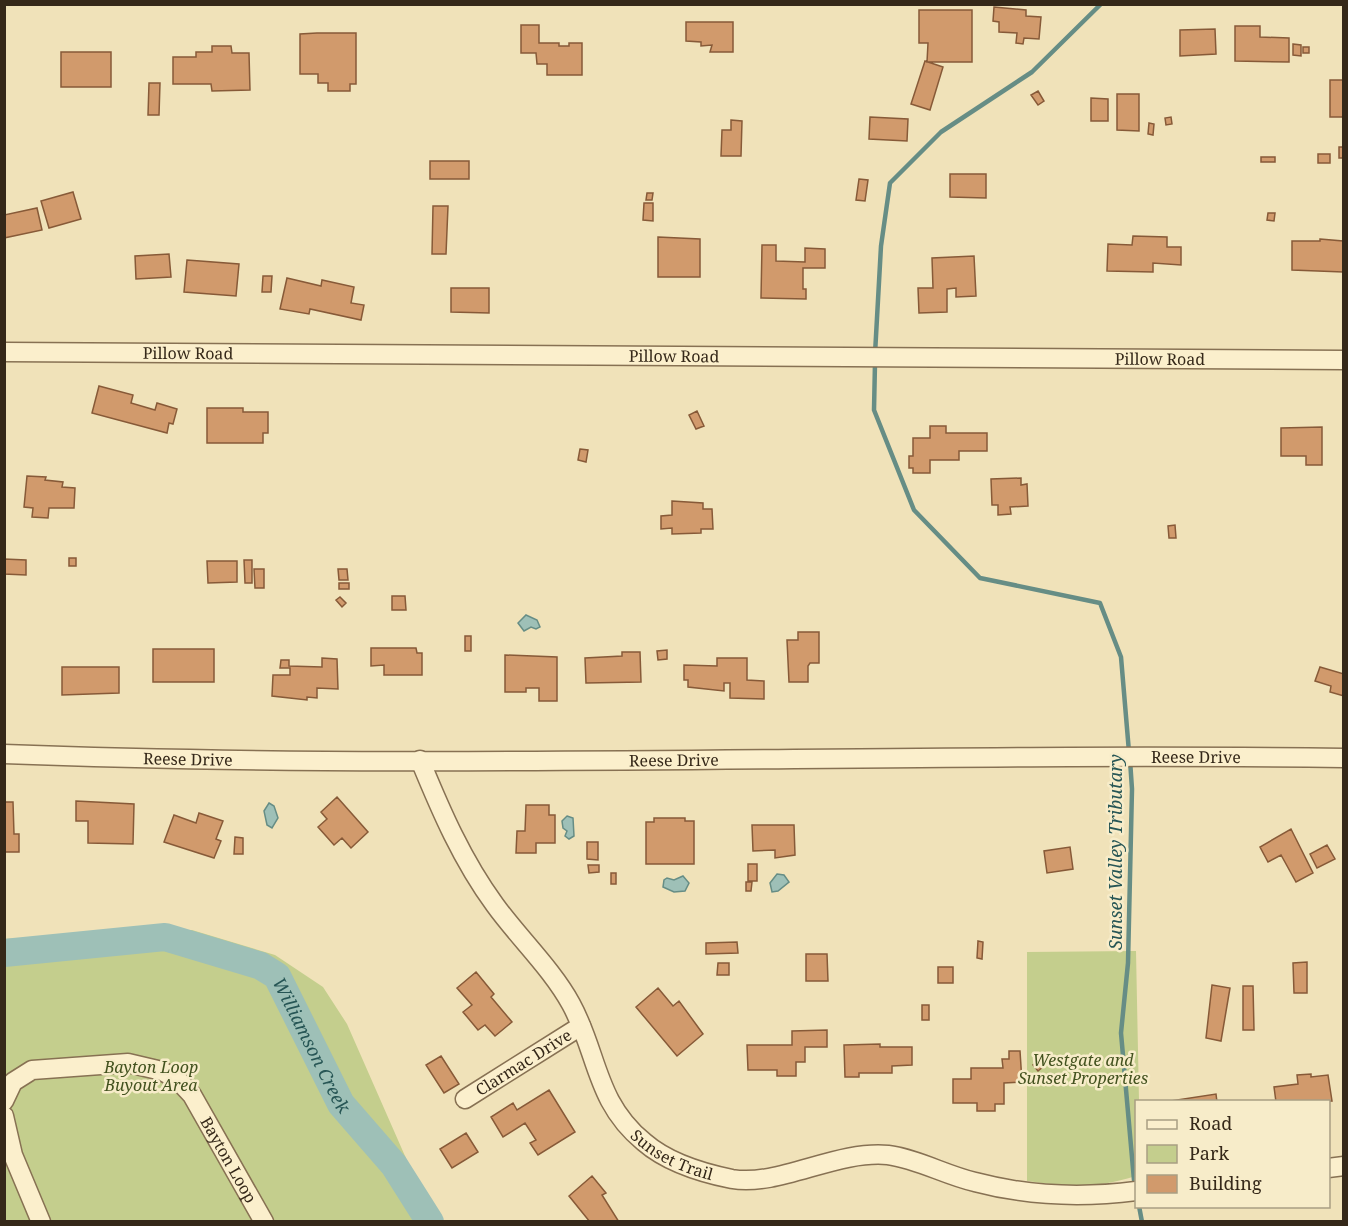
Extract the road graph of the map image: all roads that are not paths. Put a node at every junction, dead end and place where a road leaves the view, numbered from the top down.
1 (4, 352) edge
2 (1344, 360) edge
3 (4, 754) edge
4 (1344, 758) edge
5 (420, 760) junction
6 (581, 1026) junction
7 (465, 1099) dead end
8 (4, 1101) edge
9 (4, 1116) edge
10 (1135, 1191) edge
11 (41, 1221) edge
12 (264, 1221) edge

1 - 2 street, Pillow Road
3 - 5 street, Reese Drive
4 - 5 street, Reese Drive
5 - 6 street, Sunset Trail
6 - 7 street, Clarmac Drive
6 - 10 street, Sunset Trail
8 - 12 street, Bayton Loop
9 - 11 street

